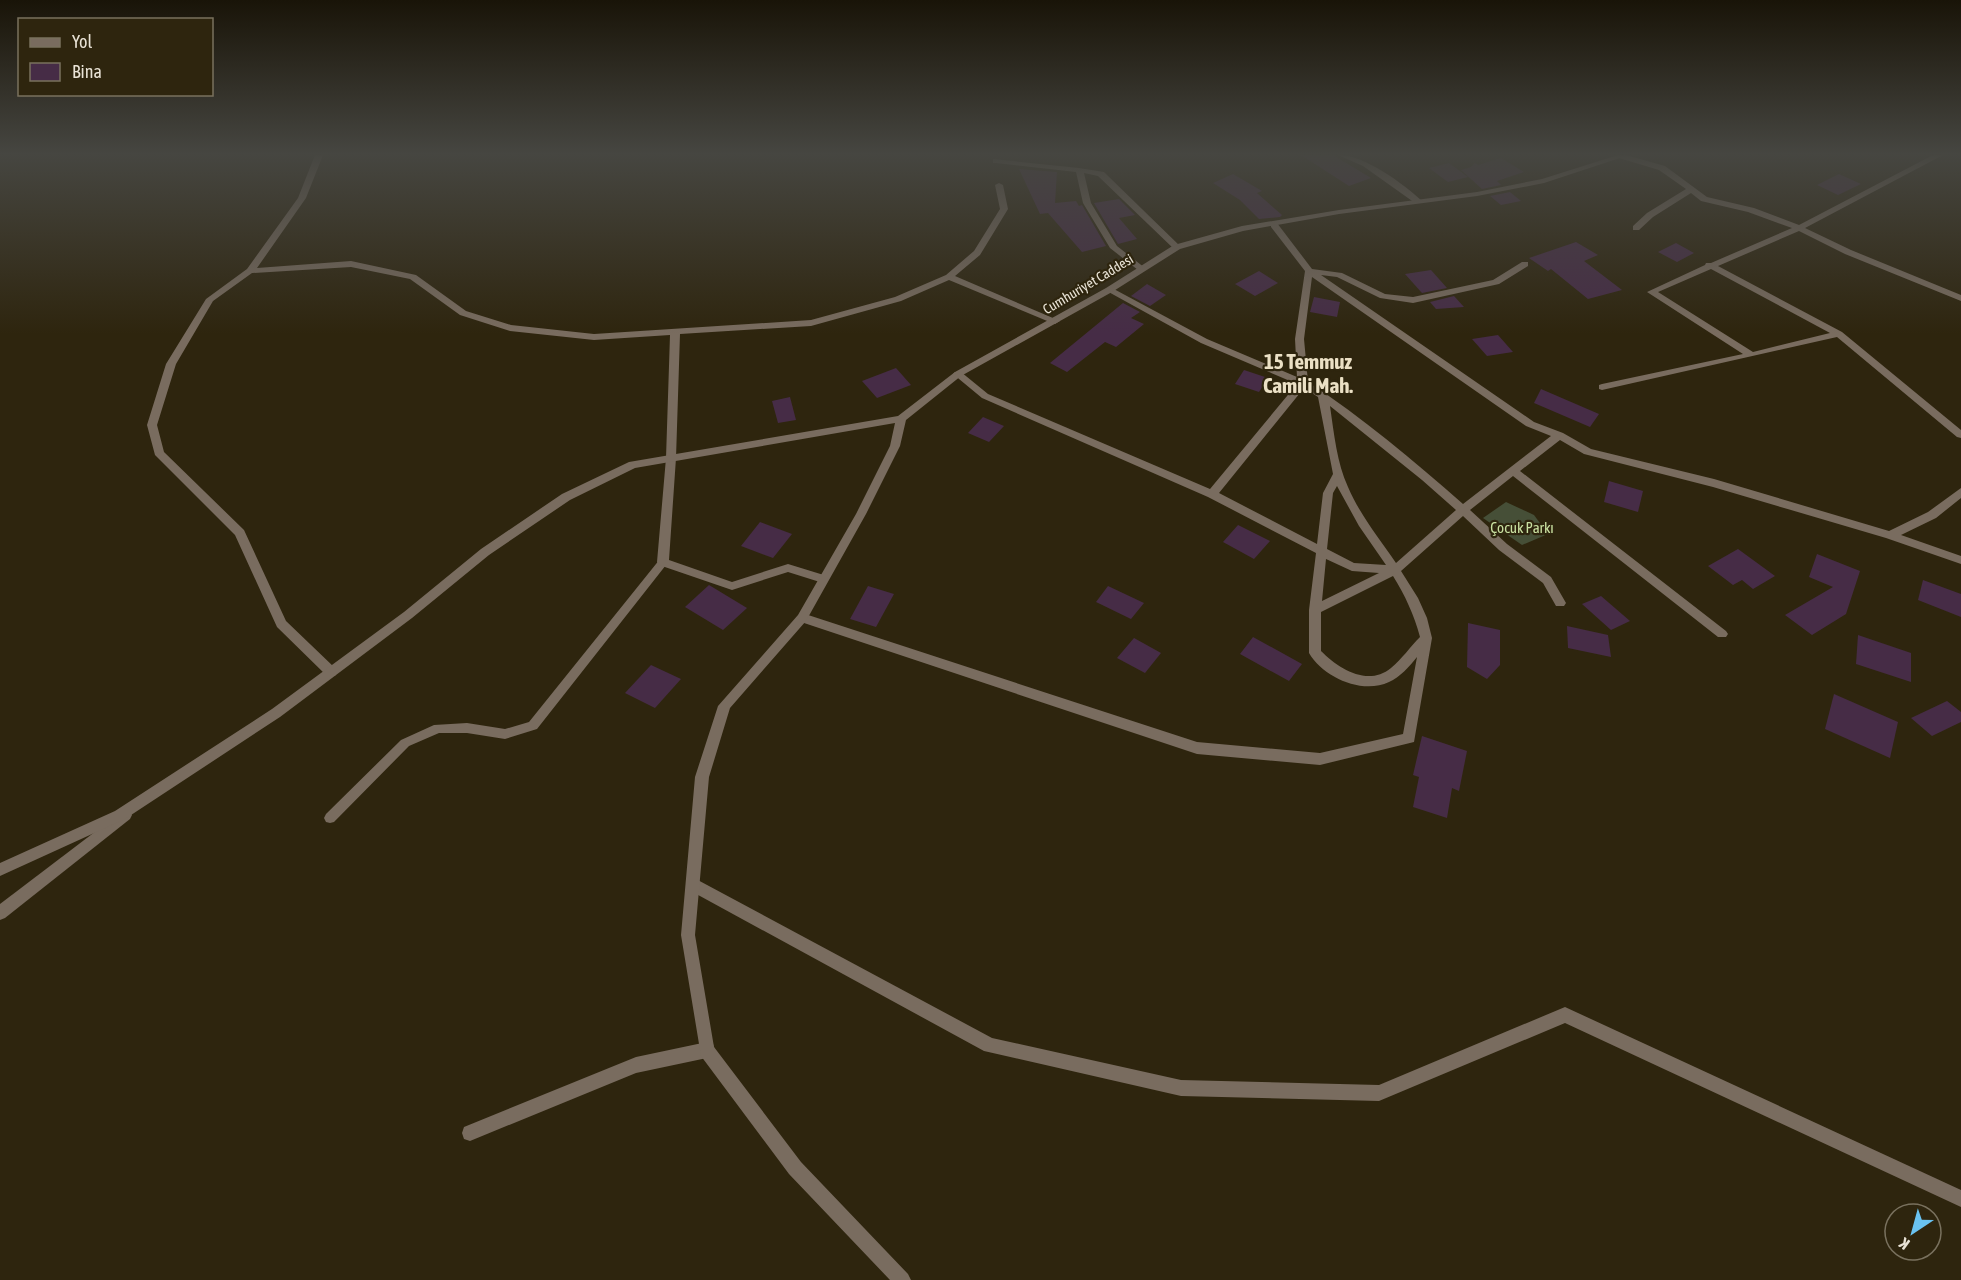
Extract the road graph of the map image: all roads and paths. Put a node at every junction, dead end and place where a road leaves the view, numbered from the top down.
1 (290, 215) edge
2 (1000, 215) edge
3 (1094, 215) edge
4 (1143, 215) edge
5 (1325, 215) edge
6 (1650, 215) edge
7 (1764, 215) edge
8 (1824, 215) edge
9 (1274, 225) junction
10 (1636, 228) dead end
11 (1799, 228) junction
12 (1177, 248) junction
13 (1525, 264) dead end
14 (1709, 266) junction
15 (1141, 268) junction
16 (250, 271) junction
17 (1309, 271) junction
18 (949, 277) junction
19 (1109, 290) junction
20 (1961, 298) edge
21 (1055, 321) junction
22 (675, 332) junction
23 (1839, 334) junction
24 (1752, 355) junction
25 (958, 374) junction
26 (1303, 383) junction
27 (1602, 387) dead end
28 (1323, 396) junction
29 (901, 419) junction
30 (1559, 435) junction
31 (1961, 435) edge
32 (671, 458) junction
33 (1513, 471) junction
34 (1339, 472) junction
35 (1961, 492) edge
36 (1212, 494) junction
37 (1464, 509) junction
38 (1890, 535) junction
39 (1321, 553) junction
40 (1961, 560) edge
41 (663, 562) junction
42 (1395, 570) junction
43 (823, 579) junction
44 (1560, 603) dead end
45 (1315, 610) junction
46 (802, 618) junction
47 (1722, 634) dead end
48 (1426, 638) junction
49 (331, 672) junction
50 (145, 799) junction
51 (330, 819) dead end
52 (0, 870) edge
53 (694, 885) junction
54 (0, 913) edge
55 (707, 1050) junction
56 (470, 1133) dead end
57 (1961, 1199) edge
58 (902, 1280) edge

1 - 16 street
2 - 18 street
3 - 15 street
4 - 12 street
5 - 9 street, Cumhuriyet Caddesi
6 - 10 street
7 - 11 street
8 - 11 street
9 - 12 street, Cumhuriyet Caddesi
9 - 17 street
11 - 14 street
11 - 20 street
12 - 15 street, Cumhuriyet Caddesi
13 - 17 street
14 - 23 street
14 - 24 street
15 - 19 street, Cumhuriyet Caddesi
16 - 22 street
16 - 49 street
17 - 26 street
17 - 30 street
18 - 21 street
18 - 22 street
19 - 21 street, Cumhuriyet Caddesi
19 - 26 street
21 - 25 street, Cumhuriyet Caddesi
22 - 32 street
23 - 24 street
23 - 31 street
24 - 27 street
25 - 29 street, Cumhuriyet Caddesi
25 - 36 street
26 - 28 street
26 - 36 street
28 - 34 street
28 - 37 street
29 - 32 street
29 - 43 street
30 - 33 street
30 - 38 street
32 - 41 street
32 - 49 street
33 - 37 street
33 - 47 street
34 - 39 street
34 - 42 street
35 - 38 street
36 - 39 street
37 - 42 street
37 - 44 street
38 - 40 street
39 - 42 street
39 - 45 street
41 - 43 street
41 - 51 lane
42 - 45 street
42 - 48 street
43 - 46 street
45 - 48 street
46 - 48 street
46 - 53 street
49 - 50 street
50 - 52 street
50 - 54 street
53 - 55 street
53 - 57 street
55 - 56 street
55 - 58 street

